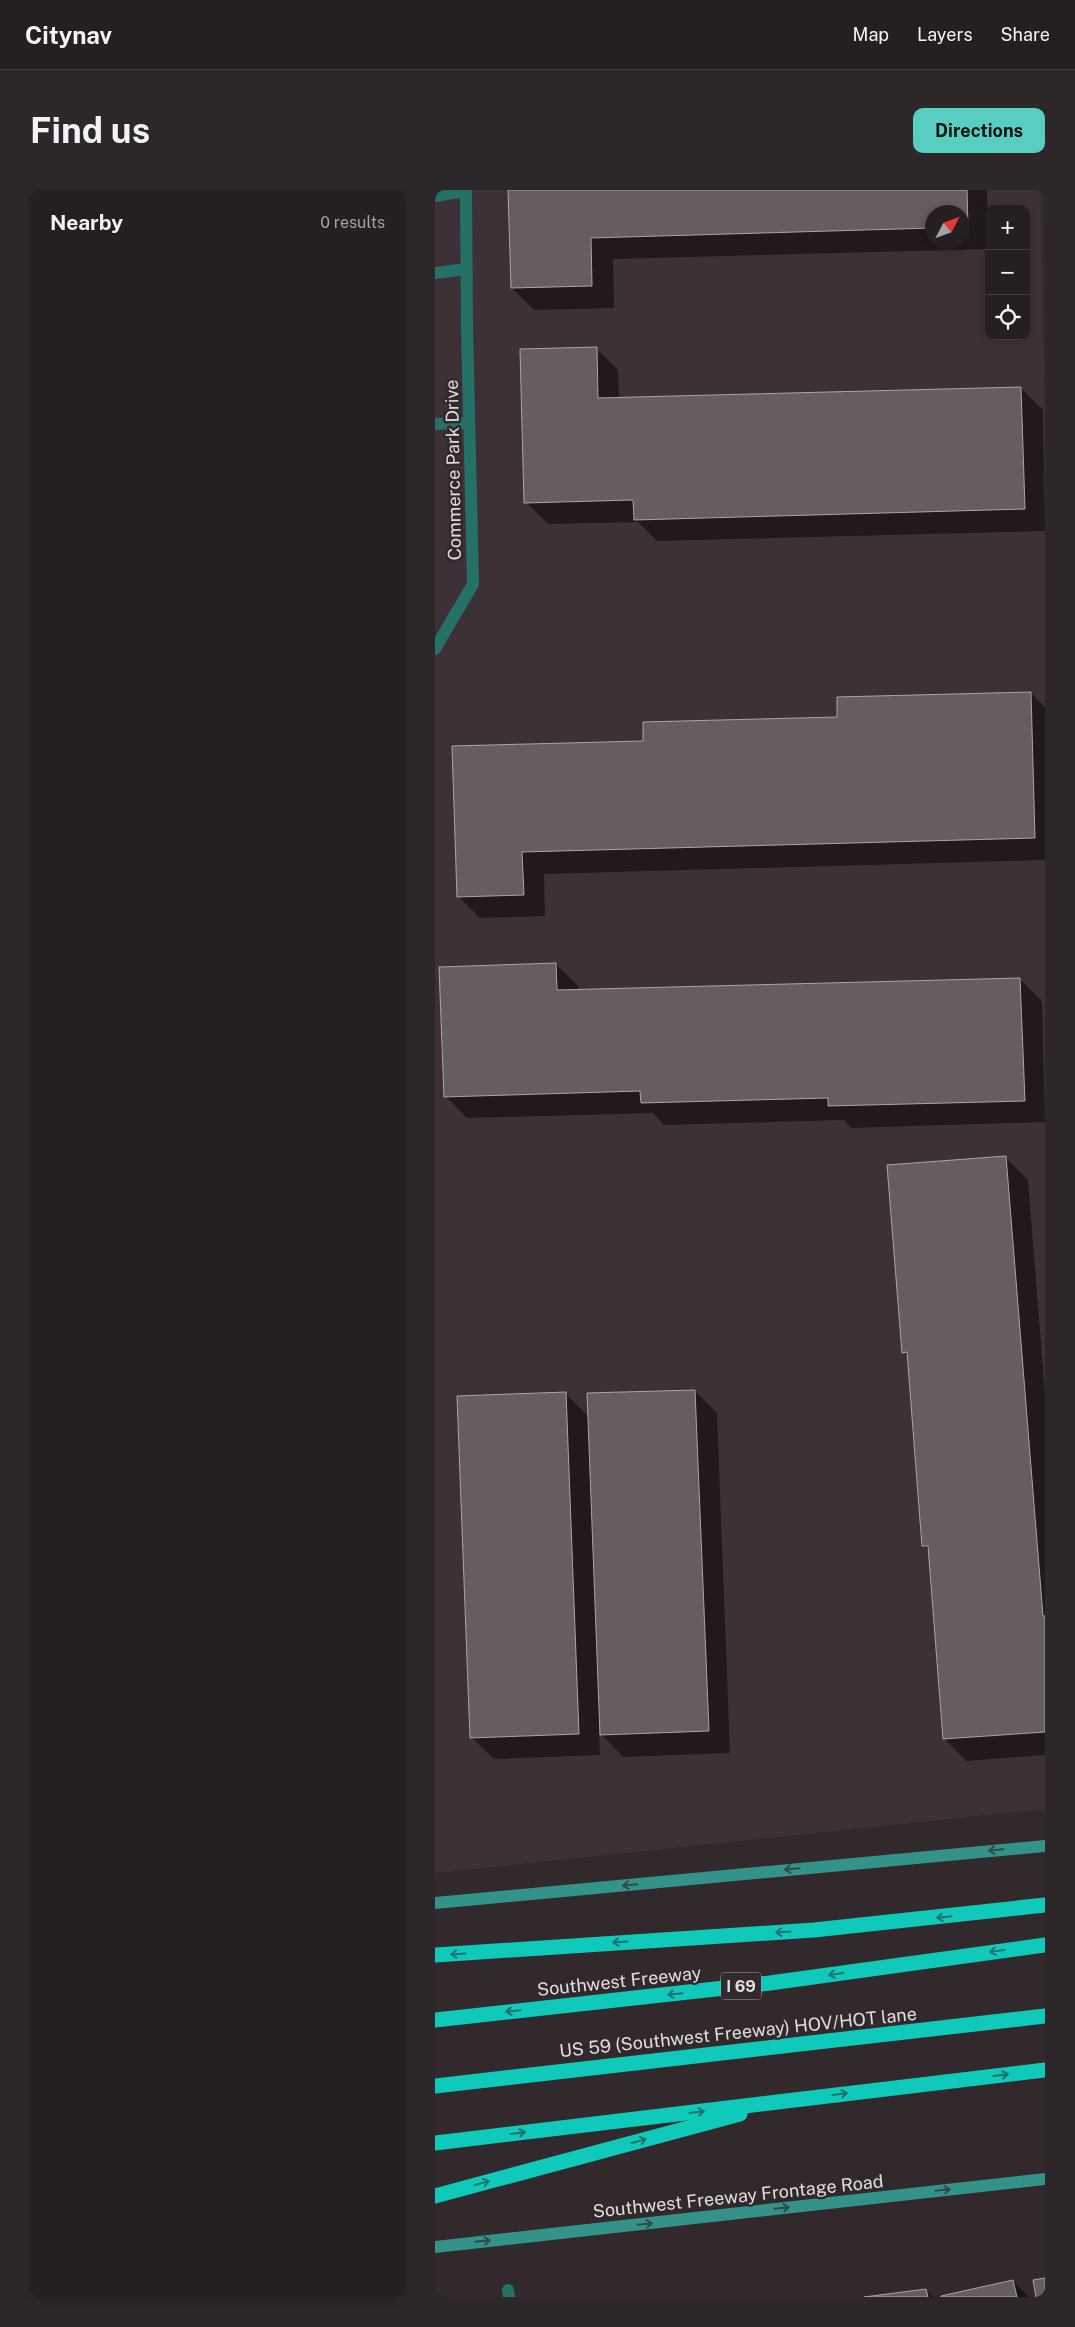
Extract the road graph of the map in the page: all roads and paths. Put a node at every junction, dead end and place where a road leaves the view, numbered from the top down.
1 (466, 190) edge
2 (435, 196) edge
3 (466, 269) junction
4 (435, 273) edge
5 (469, 423) junction
6 (435, 424) edge
7 (435, 649) edge
8 (1045, 1846) edge
9 (435, 1903) edge
10 (1045, 1906) edge
11 (1045, 1945) edge
12 (435, 1955) edge
13 (1045, 2016) edge
14 (435, 2020) edge
15 (1045, 2070) edge
16 (435, 2086) edge
17 (791, 2100) junction
18 (435, 2143) edge
19 (1045, 2179) edge
20 (435, 2196) edge
21 (435, 2247) edge

1 - 2 street
1 - 3 street, Commerce Park Drive
3 - 4 street
3 - 5 street, Commerce Park Drive
5 - 6 street
5 - 7 street, Commerce Park Drive
8 -> 9 main road
10 -> 12 highway
11 -> 14 highway, Southwest Freeway / I 69
13 - 16 highway, US 59 (Southwest Freeway) HOV/HOT lane
17 -> 15 highway
18 -> 17 highway
20 -> 17 highway
21 -> 19 main road, Southwest Freeway Frontage Road

